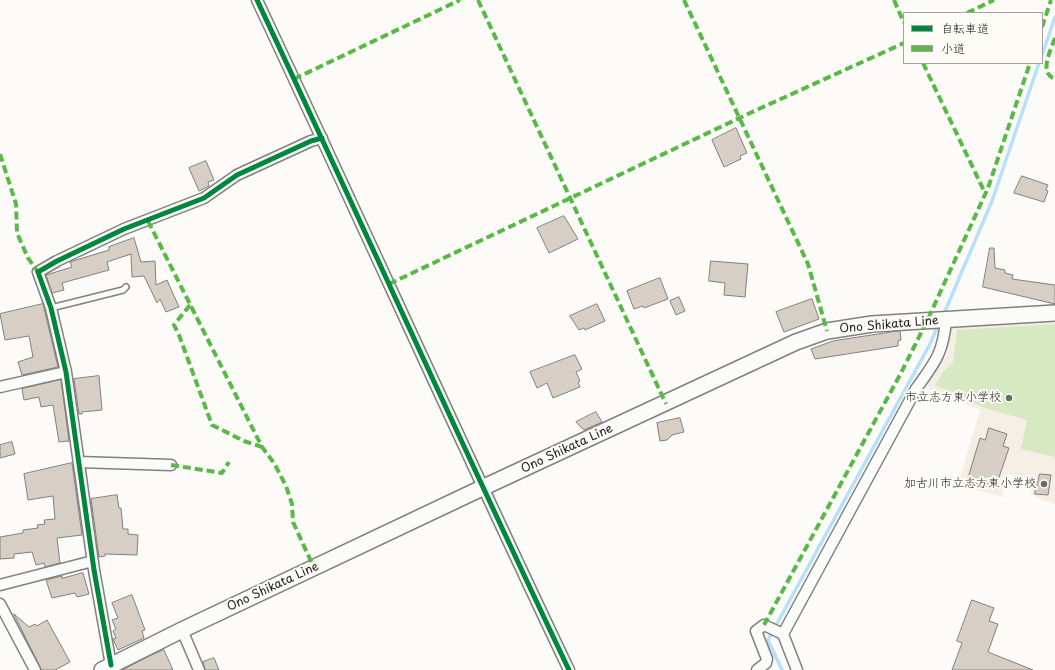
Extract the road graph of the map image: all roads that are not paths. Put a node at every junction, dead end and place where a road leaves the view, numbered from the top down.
1 (256, 0) edge
2 (322, 138) junction
3 (126, 287) dead end
4 (51, 308) junction
5 (1055, 313) edge
6 (946, 320) junction
7 (66, 372) junction
8 (0, 387) edge
9 (79, 462) junction
10 (171, 465) dead end
11 (482, 488) junction
12 (93, 561) junction
13 (0, 585) edge
14 (0, 604) edge
15 (182, 630) junction
16 (783, 634) junction
17 (106, 667) edge
18 (35, 670) edge
19 (199, 670) edge
20 (569, 670) edge
21 (757, 670) edge
22 (797, 670) edge

1 - 2 street
2 - 4 street
2 - 11 street
3 - 4 lane
4 - 7 street
5 - 6 main road, Ono Shikata Line
6 - 11 main road, Ono Shikata Line
6 - 16 street
7 - 8 street
7 - 9 street
9 - 10 street
9 - 12 street
11 - 15 main road, Ono Shikata Line
11 - 20 street
12 - 13 street
12 - 17 street
14 - 18 street
15 - 17 main road, Ono Shikata Line
15 - 19 street
16 - 21 street
16 - 22 street

